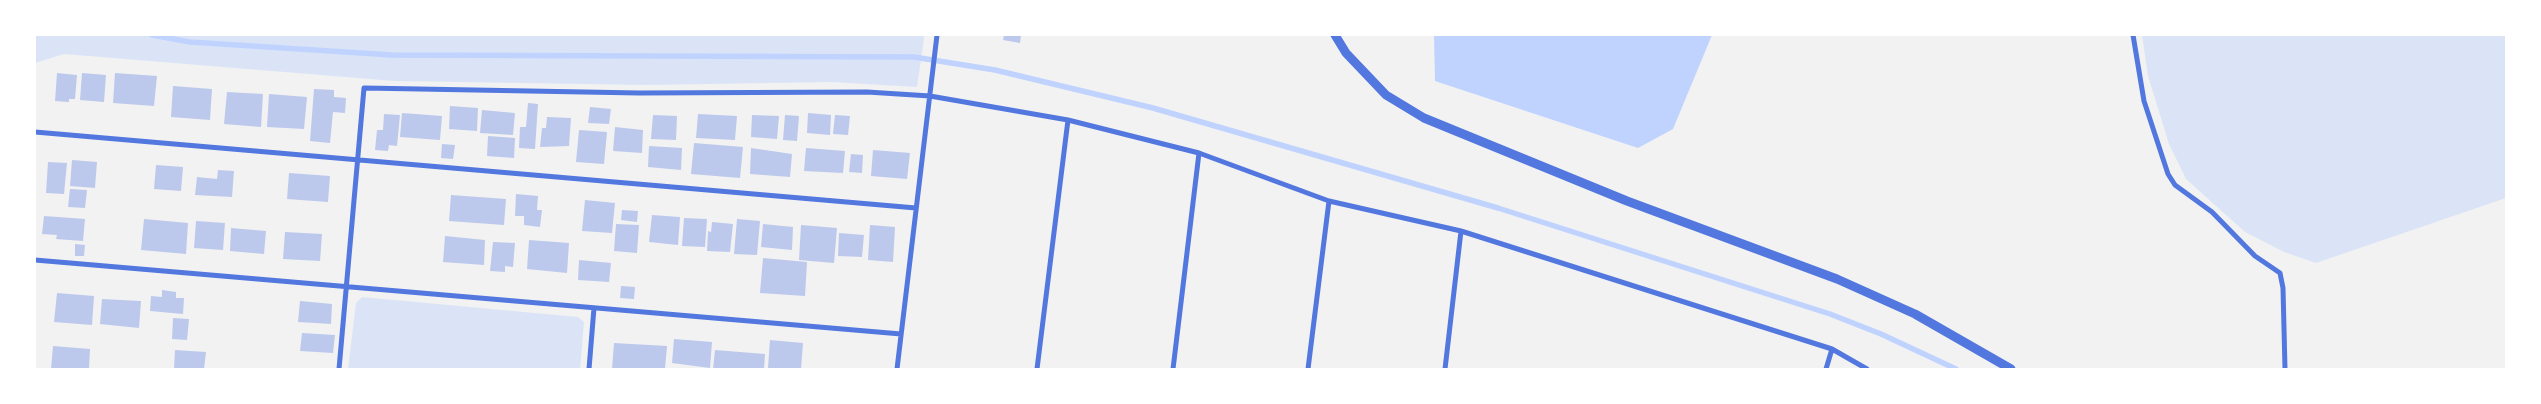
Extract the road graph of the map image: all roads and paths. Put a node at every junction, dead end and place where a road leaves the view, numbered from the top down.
1 (937, 35) edge
2 (1335, 35) edge
3 (2134, 35) edge
4 (930, 96) junction
5 (1068, 120) junction
6 (35, 132) edge
7 (1199, 153) junction
8 (359, 158) junction
9 (1329, 201) junction
10 (916, 208) junction
11 (1461, 232) junction
12 (35, 260) edge
13 (347, 288) junction
14 (594, 308) junction
15 (901, 334) junction
16 (1832, 349) junction
17 (1038, 368) edge
18 (339, 369) edge
19 (588, 369) edge
20 (897, 369) edge
21 (1173, 369) edge
22 (1308, 369) edge
23 (1445, 369) edge
24 (1826, 369) edge
25 (1867, 369) edge
26 (2011, 369) edge
27 (2285, 369) edge

1 - 4 street
2 - 26 street
3 - 27 street
4 - 5 street
4 - 8 street
4 - 10 street
5 - 7 street
5 - 17 street
6 - 8 street
7 - 9 street
7 - 21 street
8 - 10 street
8 - 13 street
9 - 11 street
9 - 22 street
10 - 15 street
11 - 16 street
11 - 23 street
12 - 13 street
13 - 14 street
13 - 18 street
14 - 15 street
14 - 19 street
15 - 20 street
16 - 24 street
16 - 25 street

